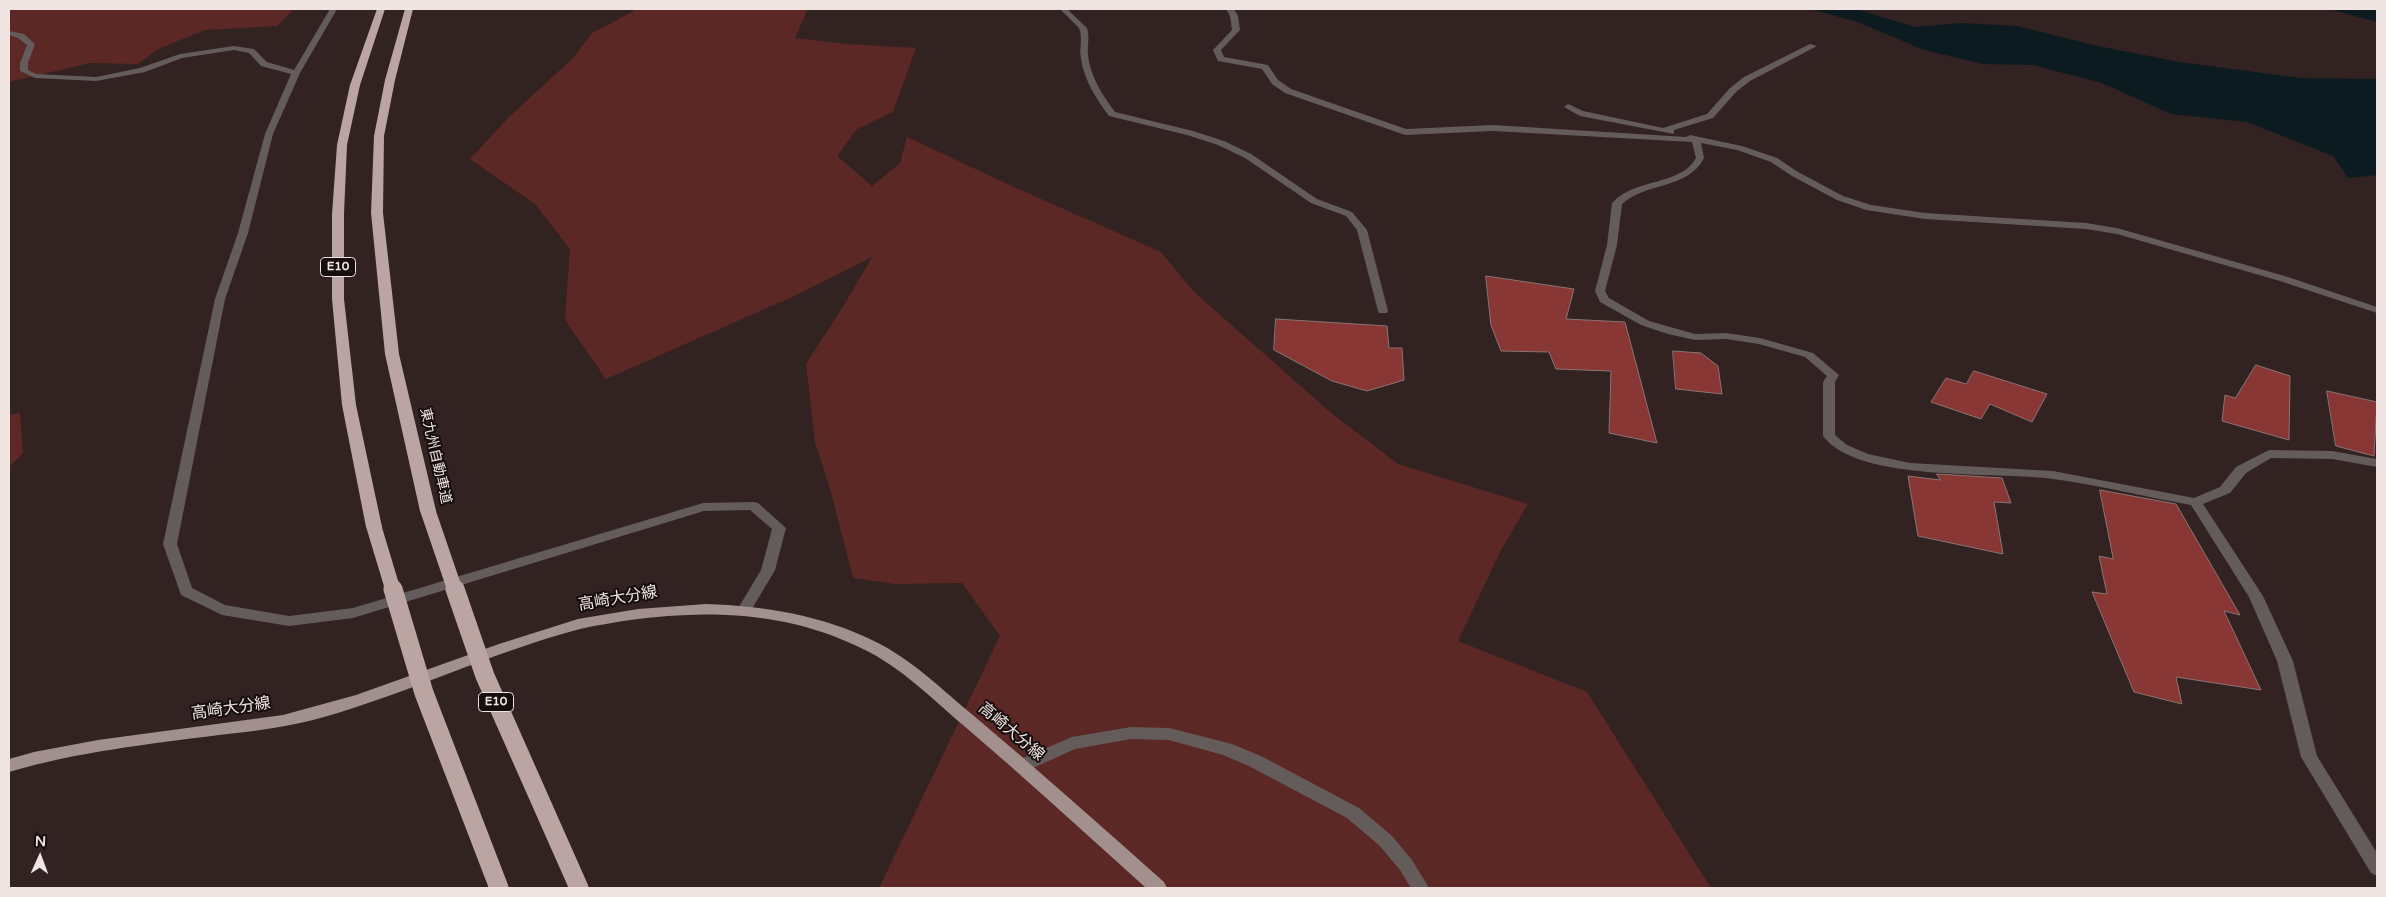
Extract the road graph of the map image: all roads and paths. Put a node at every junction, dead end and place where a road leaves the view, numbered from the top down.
1 (333, 9) edge
2 (381, 9) edge
3 (409, 9) edge
4 (1063, 9) edge
5 (1230, 9) edge
6 (9, 33) edge
7 (1813, 46) dead end
8 (296, 73) junction
9 (1568, 107) dead end
10 (1665, 130) junction
11 (1696, 140) junction
12 (2377, 310) edge
13 (1383, 311) dead end
14 (2377, 463) edge
15 (2195, 502) junction
16 (744, 610) junction
17 (9, 766) edge
18 (1022, 766) junction
19 (2377, 868) edge
20 (499, 888) edge
21 (579, 888) edge
22 (1158, 888) edge
23 (1420, 888) edge

1 - 8 street
2 - 20 highway, E10, bridge
3 - 21 highway, 東九州自動車道 / E10, bridge
4 - 13 street
5 - 11 street
6 - 8 street
7 - 10 street
8 - 16 street
9 - 10 street
10 - 11 street
11 - 12 street
11 - 15 street
14 - 15 street
15 - 19 street
16 - 17 main road, 高崎大分線
16 - 18 main road, 高崎大分線
18 - 22 main road, 高崎大分線
18 - 23 street

